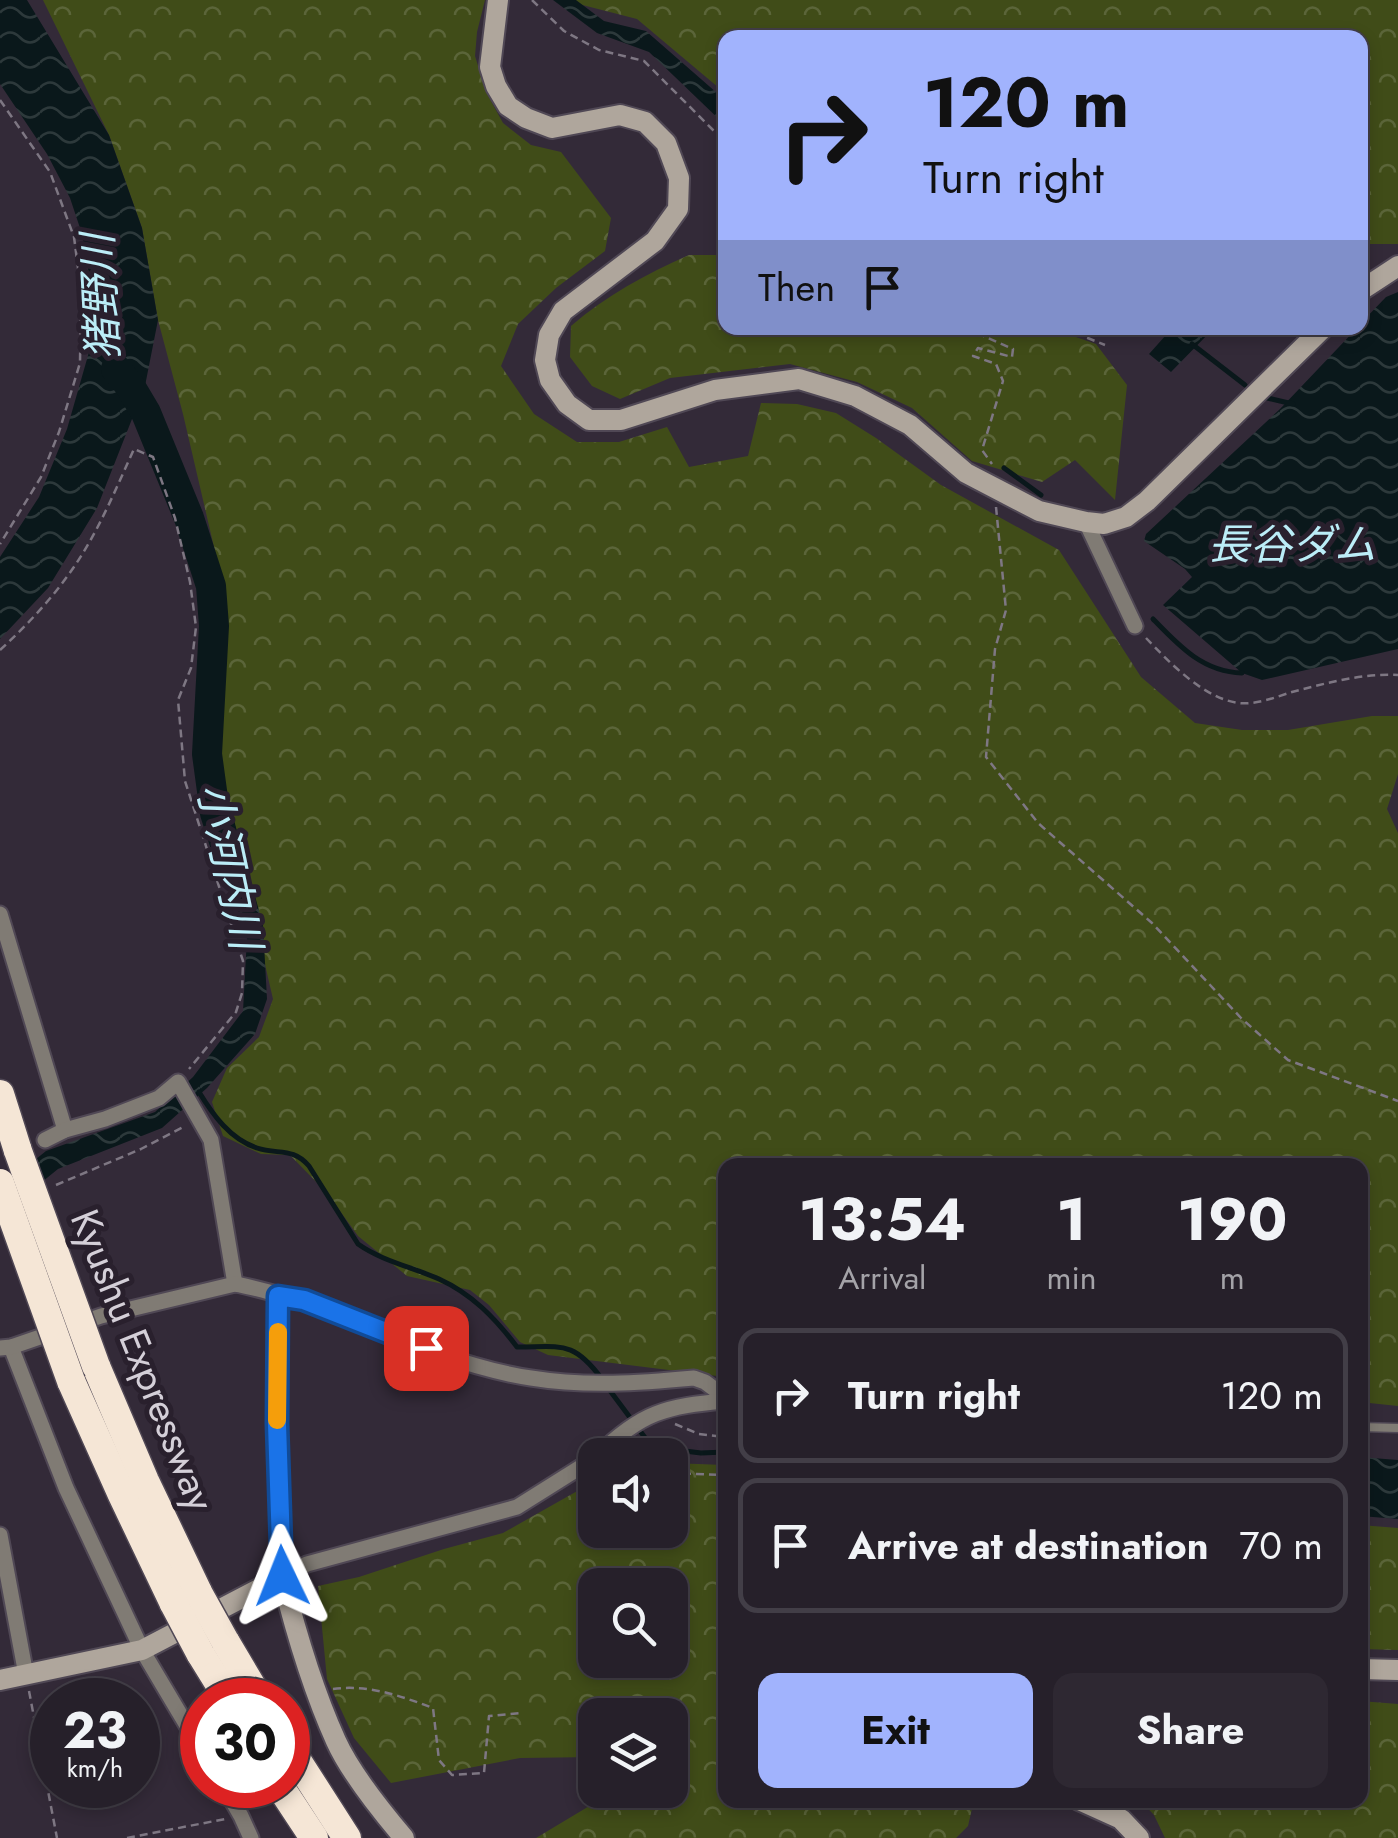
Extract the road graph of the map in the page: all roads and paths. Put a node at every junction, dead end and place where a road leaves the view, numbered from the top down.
1 (498, 0) edge
2 (532, 0) edge
3 (0, 100) edge
4 (718, 135) edge
5 (1398, 266) edge
6 (1368, 286) edge
7 (980, 335) edge
8 (1080, 335) edge
9 (1316, 335) edge
10 (1105, 345) dead end
11 (997, 481) junction
12 (1086, 522) junction
13 (0, 544) edge
14 (1135, 626) joint
15 (0, 650) edge
16 (1398, 675) edge
17 (0, 914) edge
18 (178, 1082) junction
19 (0, 1094) edge
20 (1398, 1101) edge
21 (198, 1118) junction
22 (65, 1130) junction
23 (45, 1140) dead end
24 (0, 1183) edge
25 (55, 1186) dead end
26 (235, 1284) junction
27 (278, 1296) junction
28 (5, 1347) edge
29 (718, 1393) edge
30 (718, 1400) edge
31 (652, 1415) junction
32 (1368, 1427) edge
33 (1398, 1428) edge
34 (718, 1437) edge
35 (615, 1438) edge
36 (578, 1469) edge
37 (688, 1473) edge
38 (718, 1475) edge
39 (0, 1535) edge
40 (282, 1576) junction
41 (187, 1599) junction
42 (213, 1647) junction
43 (142, 1650) junction
44 (1368, 1669) edge
45 (1398, 1670) edge
46 (26, 1675) junction
47 (222, 1678) edge
48 (240, 1678) edge
49 (0, 1680) edge
50 (317, 1693) junction
51 (522, 1713) dead end
52 (180, 1714) edge
53 (310, 1780) edge
54 (236, 1808) edge
55 (295, 1808) edge
56 (1097, 1808) edge
57 (384, 1814) junction
58 (241, 1816) junction
59 (57, 1838) edge
60 (127, 1838) edge
61 (251, 1838) edge
62 (314, 1838) edge
63 (347, 1838) edge
64 (396, 1838) edge
65 (404, 1838) edge
66 (1138, 1838) edge

1 - 11 street
2 - 4 path
3 - 13 path
5 - 6 street
7 - 11 path
8 - 10 path
9 - 12 street
11 - 12 street
11 - 20 path
12 - 14 street
14 - 16 path
15 - 18 path
17 - 22 street
18 - 21 street
18 - 22 street
19 - 41 highway, Kyushu Expressway, bridge
21 - 25 path
21 - 26 street
22 - 23 street
24 - 41 highway, Kyushu Expressway, bridge
26 - 27 street
26 - 28 street
27 - 29 street
27 - 40 street
28 - 43 street
30 - 31 street
31 - 34 path
31 - 35 street
32 - 33 lane
36 - 40 street
37 - 38 path
39 - 46 street
40 - 43 street
40 - 50 street
41 - 42 highway, Kyushu Expressway, bridge
42 - 47 highway, Kyushu Expressway
42 - 48 highway, Kyushu Expressway
43 - 46 street
43 - 52 street
44 - 45 street
46 - 49 street
46 - 59 path
50 - 51 path
50 - 57 street
53 - 63 highway
54 - 58 street
55 - 62 highway
56 - 66 street
57 - 64 street
57 - 65 street
58 - 60 path
58 - 61 street

